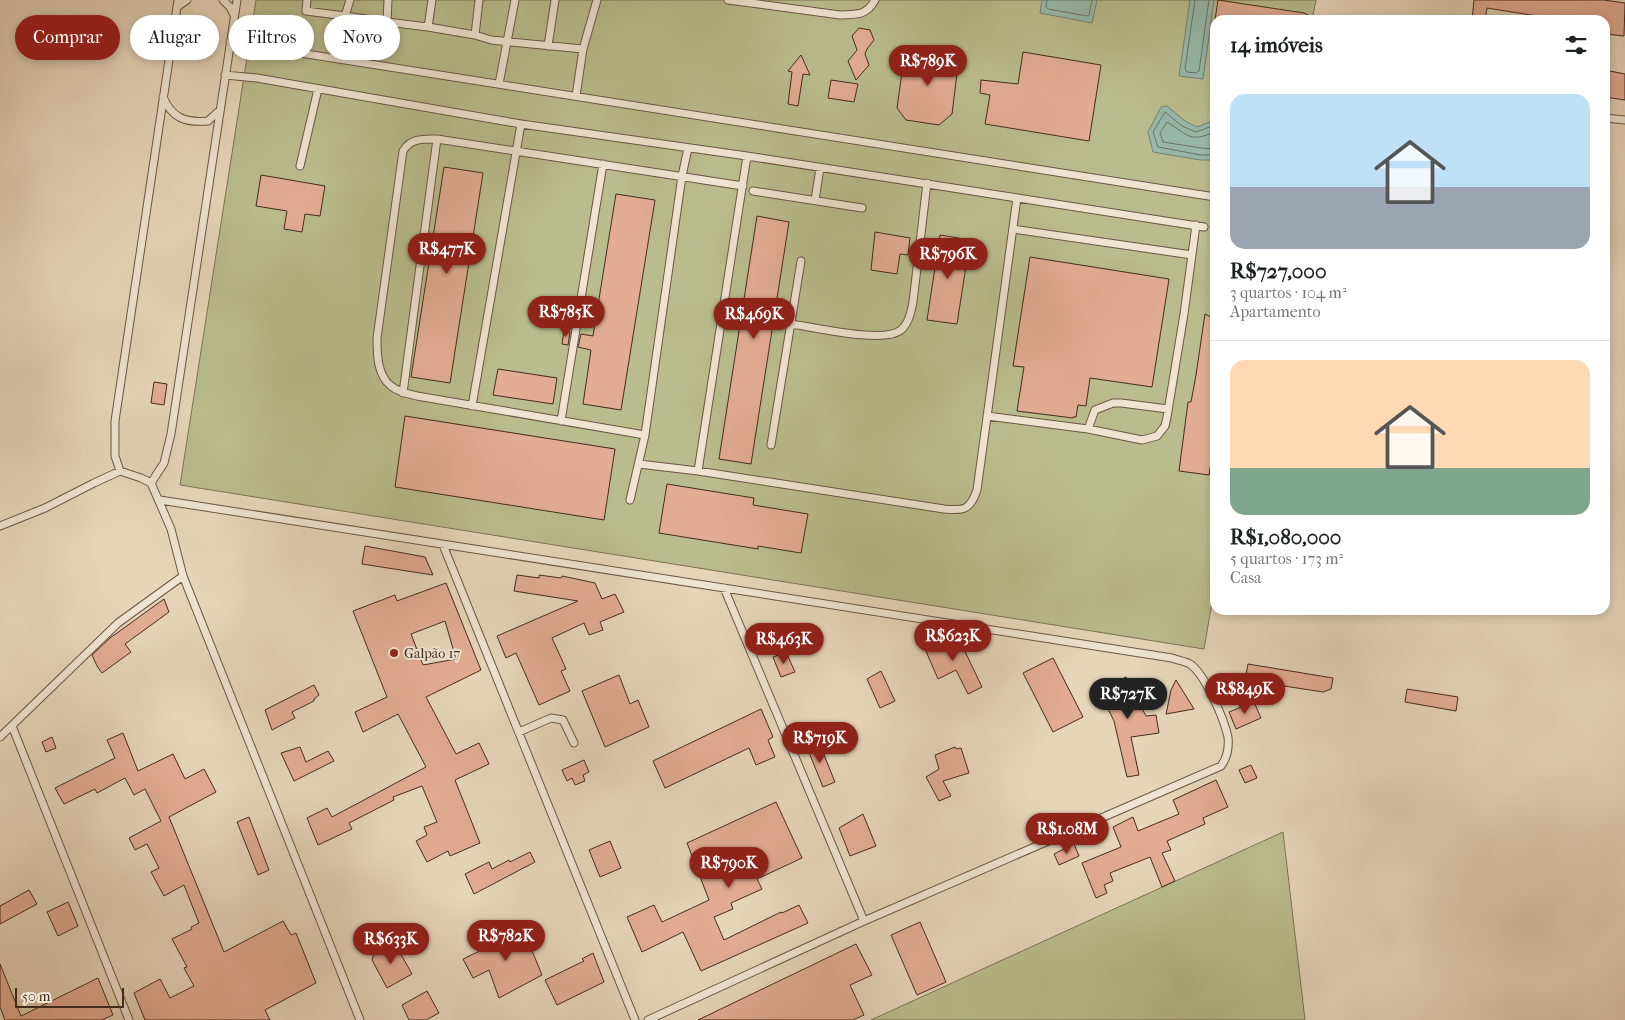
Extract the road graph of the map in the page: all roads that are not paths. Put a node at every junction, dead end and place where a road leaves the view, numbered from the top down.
1 (186, 0) edge
2 (223, 0) edge
3 (236, 0) edge
4 (307, 0) edge
5 (350, 0) edge
6 (388, 0) edge
7 (432, 0) edge
8 (480, 0) edge
9 (515, 0) edge
10 (555, 0) edge
11 (597, 0) edge
12 (728, 0) edge
13 (736, 0) edge
14 (875, 0) edge
15 (177, 4) edge
16 (234, 15) joint
17 (337, 15) edge
18 (345, 15) edge
19 (387, 15) edge
20 (400, 24) edge
21 (428, 28) junction
22 (475, 35) junction
23 (507, 41) junction
24 (548, 46) junction
25 (229, 49) edge
26 (583, 49) junction
27 (314, 55) edge
28 (225, 75) junction
29 (499, 84) junction
30 (318, 89) junction
31 (163, 96) junction
32 (576, 96) junction
33 (220, 110) junction
34 (1610, 118) edge
35 (1625, 120) edge
36 (521, 124) junction
37 (437, 139) junction
38 (688, 148) junction
39 (516, 151) junction
40 (747, 156) junction
41 (603, 164) junction
42 (300, 166) dead end
43 (820, 168) junction
44 (682, 176) junction
45 (927, 183) junction
46 (743, 186) junction
47 (753, 191) dead end
48 (1210, 196) edge
49 (1017, 198) junction
50 (815, 200) junction
51 (862, 208) dead end
52 (1196, 225) junction
53 (1204, 226) dead end
54 (1013, 229) junction
55 (1192, 255) junction
56 (801, 261) dead end
57 (791, 324) junction
58 (403, 392) junction
59 (472, 406) junction
60 (1168, 409) junction
61 (987, 416) junction
62 (562, 421) junction
63 (1088, 429) junction
64 (645, 436) junction
65 (771, 445) dead end
66 (639, 464) junction
67 (120, 471) junction
68 (698, 471) junction
69 (151, 483) junction
70 (160, 500) junction
71 (630, 500) dead end
72 (0, 526) edge
73 (443, 545) junction
74 (183, 576) junction
75 (724, 588) junction
76 (12, 726) junction
77 (519, 732) junction
78 (0, 738) edge
79 (574, 743) dead end
80 (864, 921) junction
81 (129, 1020) edge
82 (360, 1020) edge
83 (635, 1020) edge
84 (648, 1020) edge

1 - 15 lane
2 - 16 lane
3 - 16 lane
4 - 17 lane
5 - 18 lane
6 - 19 lane
7 - 21 lane
8 - 22 lane
9 - 23 lane
10 - 24 lane
11 - 26 lane
12 - 13 lane
13 - 14 lane
15 - 31 lane
20 - 21 lane
21 - 22 lane
22 - 23 lane
23 - 24 lane
23 - 29 lane
24 - 26 lane
25 - 28 lane
26 - 32 lane
27 - 29 lane
28 - 30 lane
28 - 33 lane
29 - 32 lane
30 - 36 lane
30 - 42 lane
31 - 33 lane
31 - 67 lane
32 - 48 lane
33 - 69 lane
34 - 35 lane
36 - 38 lane
36 - 39 lane
37 - 39 lane
37 - 58 lane
37 - 58 lane
38 - 40 lane
38 - 44 lane
39 - 41 lane
39 - 59 lane
40 - 43 lane
40 - 46 lane
41 - 44 lane
41 - 62 lane
43 - 45 lane
43 - 50 lane
44 - 46 lane
44 - 64 lane
45 - 49 lane
45 - 57 lane
46 - 68 lane
47 - 50 lane
49 - 52 lane
49 - 54 lane
50 - 51 lane
52 - 53 lane
52 - 55 lane
54 - 55 lane
54 - 61 lane
55 - 60 lane
56 - 57 lane
57 - 65 lane
58 - 59 lane
59 - 62 lane
60 - 63 lane
60 - 63 lane
61 - 63 lane
61 - 68 lane
62 - 64 lane
64 - 66 lane
66 - 68 lane
66 - 71 lane
67 - 69 lane
67 - 72 lane
69 - 70 lane
70 - 73 lane
70 - 74 lane
73 - 75 lane
73 - 77 lane
74 - 76 lane
74 - 82 lane
75 - 80 lane
75 - 80 lane
76 - 78 lane
76 - 81 lane
77 - 79 lane
77 - 83 lane
80 - 84 lane

